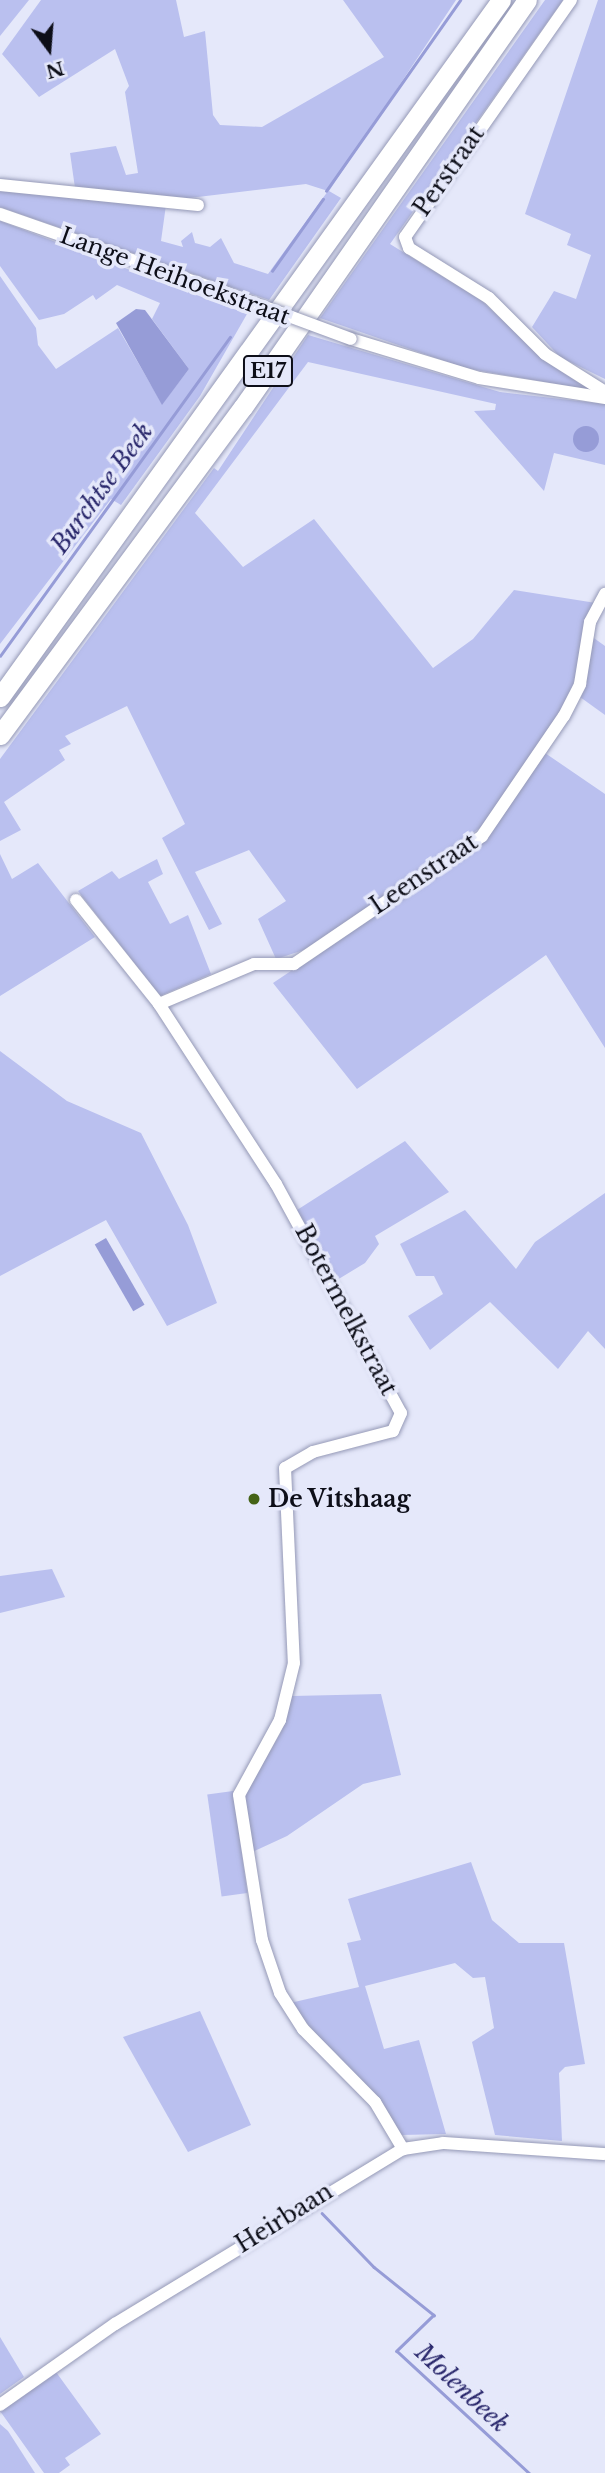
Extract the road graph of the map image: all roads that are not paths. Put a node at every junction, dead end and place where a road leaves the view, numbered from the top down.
1 (501, 0) edge
2 (527, 0) edge
3 (571, 0) edge
4 (0, 185) edge
5 (198, 205) dead end
6 (0, 214) edge
7 (605, 392) edge
8 (605, 398) edge
9 (605, 594) edge
10 (0, 697) edge
11 (0, 735) edge
12 (76, 900) dead end
13 (159, 1004) junction
14 (403, 2149) junction
15 (605, 2154) edge
16 (0, 2404) edge

1 - 10 highway, E17
2 - 11 highway, E17
3 - 7 street, Perstraat
4 - 5 street, Lange Heihoekstraat
6 - 8 street, Lange Heihoekstraat, bridge
9 - 13 street, Leenstraat
12 - 13 street, Botermelkstraat
13 - 14 street, Botermelkstraat
14 - 15 street, Heirbaan
14 - 16 street, Heirbaan

